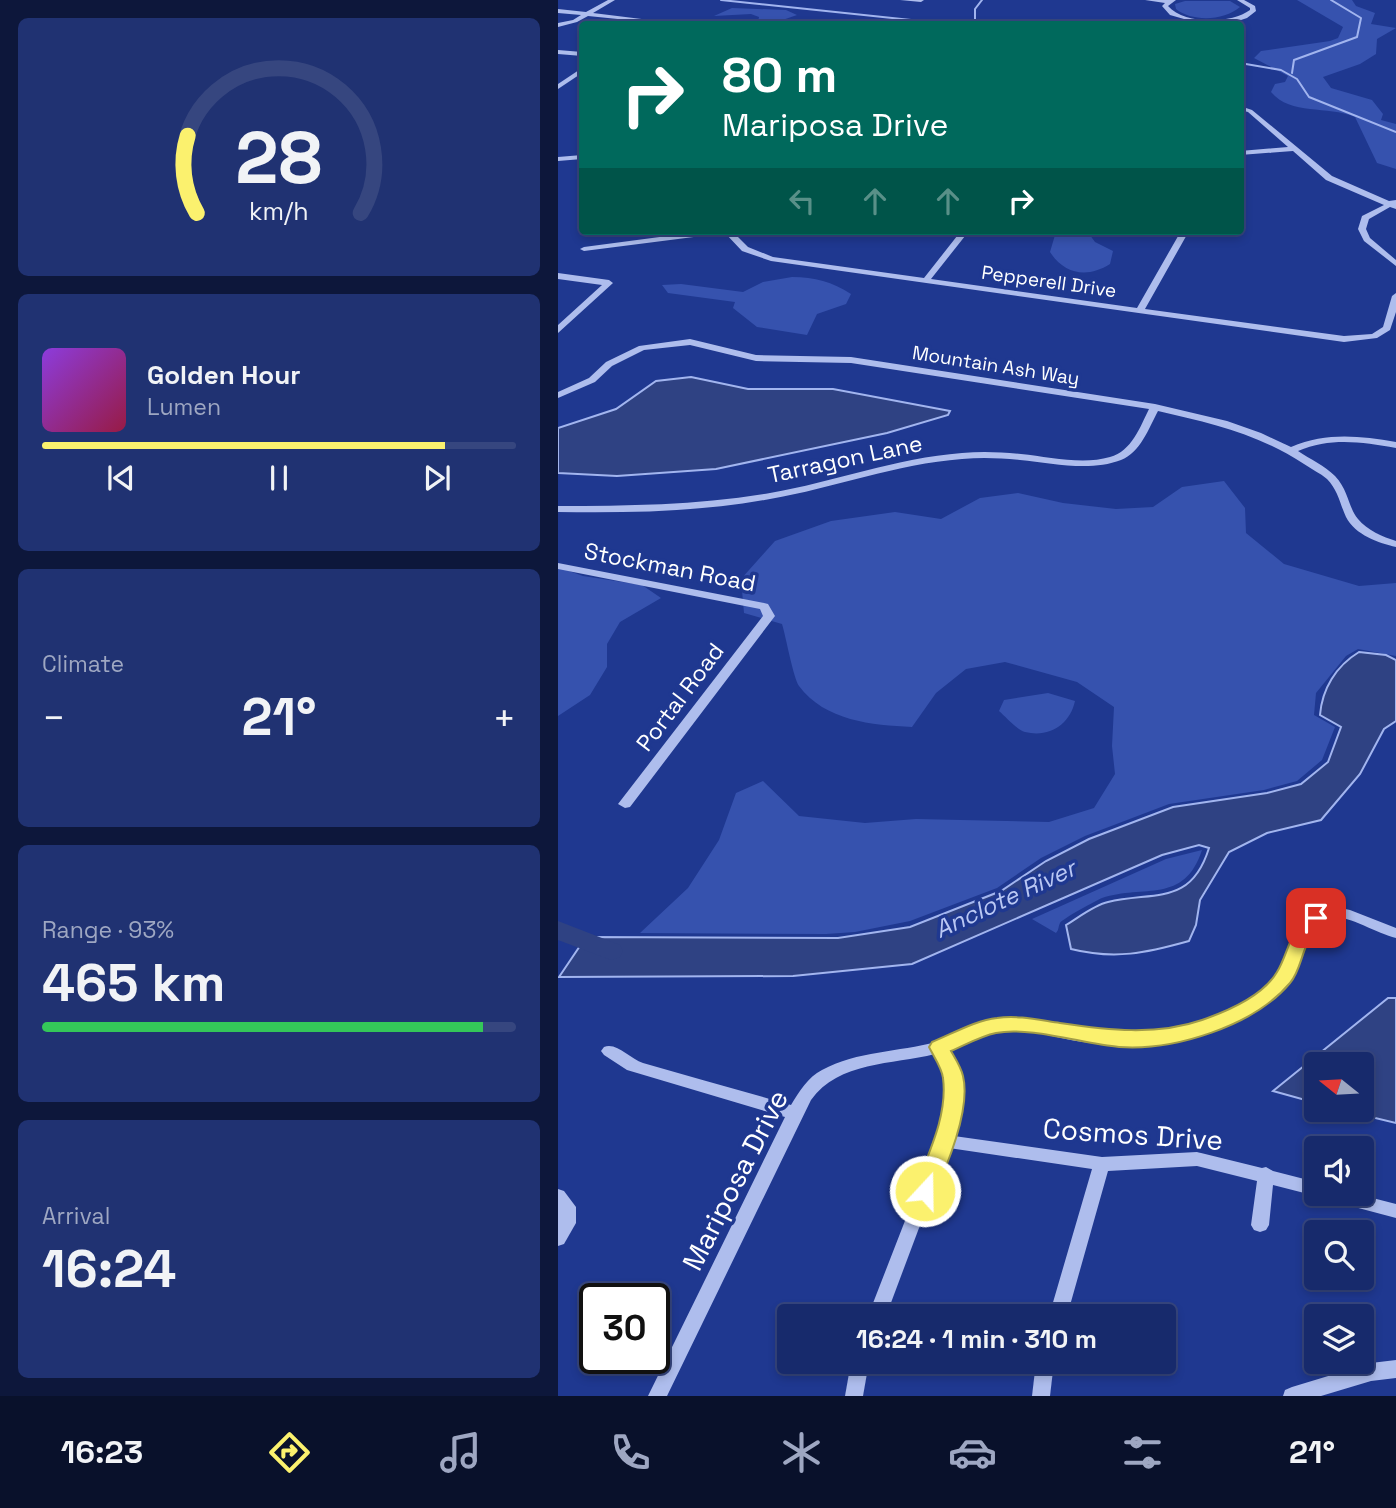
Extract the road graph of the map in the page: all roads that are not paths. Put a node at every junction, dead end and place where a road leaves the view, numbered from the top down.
1 (612, 0) edge
2 (903, 0) edge
3 (921, 0) edge
4 (1148, 0) edge
5 (1240, 0) edge
6 (1171, 1) edge
7 (558, 11) edge
8 (588, 14) junction
9 (651, 21) edge
10 (1206, 21) edge
11 (1224, 21) edge
12 (558, 25) edge
13 (558, 52) edge
14 (579, 54) edge
15 (579, 72) edge
16 (558, 87) edge
17 (1244, 109) edge
18 (1293, 149) junction
19 (1244, 153) edge
20 (579, 157) edge
21 (558, 159) edge
22 (1393, 204) edge
23 (694, 235) edge
24 (730, 235) edge
25 (962, 235) edge
26 (1183, 235) edge
27 (584, 249) dead end
28 (1396, 264) edge
29 (558, 276) edge
30 (927, 279) junction
31 (609, 283) joint
32 (1396, 296) edge
33 (1140, 310) junction
34 (558, 330) edge
35 (558, 395) edge
36 (1155, 407) junction
37 (1396, 445) edge
38 (1291, 451) junction
39 (558, 509) edge
40 (1396, 544) edge
41 (558, 566) edge
42 (769, 616) joint
43 (625, 804) dead end
44 (1396, 933) edge
45 (939, 1047) junction
46 (609, 1051) dead end
47 (795, 1112) junction
48 (944, 1141) junction
49 (1102, 1164) junction
50 (1266, 1174) junction
51 (1304, 1185) edge
52 (558, 1196) edge
53 (1374, 1205) edge
54 (1396, 1211) edge
55 (1260, 1225) dead end
56 (558, 1239) edge
57 (881, 1304) edge
58 (1061, 1304) edge
59 (1396, 1368) edge
60 (858, 1374) edge
61 (1044, 1374) edge
62 (657, 1396) edge
63 (854, 1396) edge
64 (1041, 1396) edge
65 (1292, 1396) edge

1 - 8 street
2 - 3 street
4 - 6 street
5 - 11 street
6 - 10 street
7 - 8 street
8 - 9 street
8 - 12 street
13 - 14 street
15 - 16 street
17 - 18 street
18 - 19 street
18 - 22 street
20 - 21 street
22 - 28 street
23 - 27 street
24 - 30 street, Pepperell Drive
25 - 30 street
26 - 33 street
29 - 31 street
30 - 33 street, Pepperell Drive
31 - 34 street
32 - 33 street, Pepperell Drive
35 - 36 street, Mountain Ash Way
36 - 38 street, Mountain Ash Way
36 - 39 street, Tarragon Lane
37 - 38 street
38 - 40 street, Mountain Ash Way
41 - 42 street, Stockman Road
42 - 43 street, Portal Road
44 - 45 street, Mariposa Drive
45 - 47 street, Mariposa Drive
45 - 48 street
46 - 47 street
47 - 62 street, Mariposa Drive
48 - 49 street, Cosmos Drive
48 - 57 street
49 - 50 street, Cosmos Drive
49 - 58 street
50 - 51 street, Cosmos Drive
50 - 55 street
52 - 56 street
53 - 54 street
59 - 65 street
60 - 63 street
61 - 64 street

